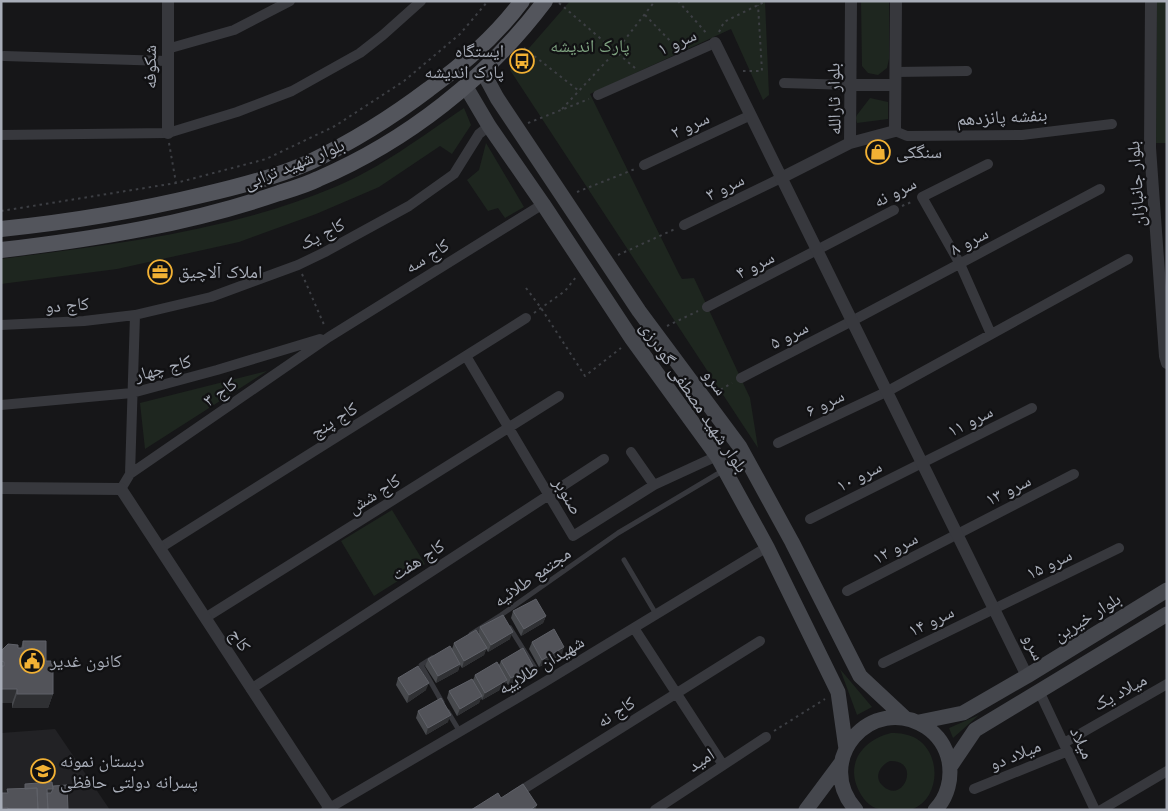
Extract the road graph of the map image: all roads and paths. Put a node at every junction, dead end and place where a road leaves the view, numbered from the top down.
1 (168, 1) edge
2 (290, 1) edge
3 (421, 1) edge
4 (488, 1) edge
5 (522, 1) edge
6 (545, 1) edge
7 (557, 1) edge
8 (655, 1) edge
9 (678, 1) edge
10 (766, 1) edge
11 (852, 1) edge
12 (896, 1) edge
13 (1151, 1) edge
14 (758, 5) junction
15 (645, 15) junction
16 (514, 40) junction
17 (715, 43) junction
18 (616, 51) junction
19 (167, 55) junction
20 (4, 56) dead end
21 (685, 56) junction
22 (463, 65) junction
23 (729, 71) junction
24 (967, 71) dead end
25 (483, 72) junction
26 (644, 75) junction
27 (895, 78) junction
28 (784, 83) dead end
29 (850, 85) junction
30 (466, 87) junction
31 (579, 91) junction
32 (598, 95) joint
33 (562, 109) junction
34 (751, 116) junction
35 (1112, 124) dead end
36 (489, 126) junction
37 (516, 127) junction
38 (895, 132) junction
39 (168, 133) junction
40 (1, 135) edge
41 (850, 143) junction
42 (988, 164) dead end
43 (644, 165) joint
44 (781, 178) junction
45 (176, 183) junction
46 (1100, 189) dead end
47 (922, 196) junction
48 (563, 198) junction
49 (543, 204) junction
50 (894, 210) joint
51 (1, 211) edge
52 (684, 225) joint
53 (1, 229) edge
54 (1, 250) edge
55 (817, 251) junction
56 (1128, 259) dead end
57 (605, 260) junction
58 (960, 264) junction
59 (298, 265) junction
60 (583, 266) junction
61 (526, 288) dead end
62 (707, 307) joint
63 (541, 308) junction
64 (135, 315) junction
65 (526, 318) joint
66 (852, 321) junction
67 (1, 325) edge
68 (655, 332) junction
69 (991, 334) junction
70 (329, 337) junction
71 (632, 339) junction
72 (466, 356) junction
73 (1167, 364) edge
74 (741, 378) joint
75 (887, 392) junction
76 (132, 393) junction
77 (559, 396) dead end
78 (704, 399) junction
79 (1, 405) edge
80 (1032, 408) dead end
81 (508, 428) junction
82 (778, 443) dead end
83 (631, 452) dead end
84 (604, 458) dead end
85 (720, 463) junction
86 (922, 463) junction
87 (130, 474) junction
88 (1074, 474) dead end
89 (654, 486) junction
90 (1, 488) edge
91 (121, 489) junction
92 (548, 494) junction
93 (810, 519) dead end
94 (957, 534) junction
95 (767, 547) junction
96 (160, 548) junction
97 (1118, 548) dead end
98 (624, 560) dead end
99 (1167, 590) edge
100 (848, 591) dead end
101 (994, 609) junction
102 (656, 614) junction
103 (1167, 614) edge
104 (501, 615) junction
105 (205, 618) junction
106 (634, 628) junction
107 (469, 635) edge
108 (760, 641) dead end
109 (437, 655) edge
110 (883, 663) dead end
111 (535, 668) edge
112 (1027, 676) junction
113 (1165, 688) edge
114 (252, 689) junction
115 (1039, 691) junction
116 (838, 692) junction
117 (677, 693) junction
118 (912, 720) junction
119 (460, 732) junction
120 (766, 737) joint
121 (1066, 747) junction
122 (843, 756) junction
123 (723, 766) junction
124 (950, 768) junction
125 (1167, 771) edge
126 (974, 789) dead end
127 (506, 800) edge
128 (329, 809) edge
129 (937, 809) edge
130 (655, 810) edge
131 (806, 810) edge
132 (856, 810) edge
133 (1095, 810) edge
134 (1101, 810) edge

1 - 19 street, شکوفه
2 - 19 street
3 - 39 street
4 - 45 path
5 - 22 main road, بلوار شهید ترابی
6 - 16 main road, بلوار شهید ترابی
7 - 18 path
8 - 15 path
9 - 17 path
10 - 14 path
11 - 29 street, بلوار ثارالله
12 - 27 street
13 - 73 street, بلوار جانبازان
14 - 17 path
14 - 23 path
15 - 18 path
15 - 21 path
16 - 25 main road, بلوار شهید ترابی
16 - 31 path
17 - 21 street, سرو ۱
17 - 23 street, سرو
18 - 26 path
18 - 31 path
19 - 20 street
19 - 39 street, شکوفه
21 - 26 street, سرو ۱
22 - 25 main road
22 - 30 main road
22 - 53 main road, بلوار شهید ترابی
23 - 34 street, سرو
24 - 27 street
25 - 30 main road, بلوار شهید ترابی
25 - 37 main road, سرو
26 - 32 street, سرو ۱
27 - 29 street
27 - 38 street
28 - 29 street
29 - 41 street, بلوار ثارالله
30 - 36 main road, بلوار شهید مصطفی گودرزی
30 - 54 main road, بلوار شهید ترابی
31 - 33 path
32 - 33 path
33 - 37 path
34 - 43 street, سرو ۲
34 - 44 street, سرو
35 - 38 street, بنفشه پانزدهم
36 - 49 main road, بلوار شهید مصطفی گودرزی
36 - 59 street, کاج یک
37 - 48 main road, سرو
38 - 41 street, بلوار ثارالله
39 - 40 street
39 - 45 path
41 - 44 street
42 - 47 street, سرو نه
43 - 48 path
44 - 52 street, سرو ۳
44 - 55 street, سرو
45 - 51 path
46 - 58 street, سرو ۸
47 - 50 path, سرو نه
47 - 58 street
48 - 57 main road, سرو
49 - 60 main road, بلوار شهید مصطفی گودرزی
49 - 70 street, کاج سه
50 - 55 street, سرو نه
52 - 57 path
55 - 62 street, سرو ۴
55 - 66 street, سرو
56 - 69 street, سرو ۶
57 - 68 main road, سرو
58 - 66 street, سرو ۸
58 - 69 street
59 - 64 street, کاج یک
59 - 70 path
60 - 63 path
60 - 71 main road, بلوار شهید مصطفی گودرزی
61 - 63 path
62 - 68 path
63 - 65 path
63 - 71 path
64 - 67 street, کاج دو
64 - 76 street
65 - 72 street, کاج پنج
66 - 74 street, سرو ۵
66 - 75 street, سرو
68 - 78 main road, سرو
69 - 75 street, سرو ۶
70 - 76 street, کاج چهار
70 - 87 street, کاج ۳
71 - 85 main road, بلوار شهید مصطفی گودرزی
72 - 81 street, صنوبر
72 - 96 street, کاج پنج
74 - 78 path
75 - 82 street, سرو ۶
75 - 86 street, سرو
76 - 79 street, کاج چهار
76 - 87 street
77 - 81 street, کاج شش
78 - 118 main road, سرو
80 - 86 street, سرو ۱۱
81 - 92 street, صنوبر
81 - 105 street, کاج شش
83 - 89 street
84 - 92 street, کاج هفت
85 - 89 street, صنوبر
85 - 95 main road, بلوار شهید مصطفی گودرزی
85 - 104 lane, مجتمع طلائیه
86 - 93 street, سرو ۱۰
86 - 94 street, سرو
87 - 91 street
88 - 94 street, سرو ۱۳
89 - 92 street, صنوبر
90 - 91 street
91 - 96 street, کاج
92 - 114 street, کاج هفت
94 - 100 street, سرو ۱۲
94 - 101 street, سرو
95 - 102 street, شهیدان طلاییه
95 - 116 main road, بلوار شهید مصطفی گودرزی
96 - 105 street, کاج
97 - 101 street, سرو ۱۵
98 - 102 lane
99 - 112 main road, بلوار خیرین
101 - 110 street, سرو ۱۴
101 - 112 street, سرو
102 - 106 street, شهیدان طلاییه
103 - 115 main road
104 - 107 lane, مجتمع طلائیه
104 - 111 lane
105 - 114 street, کاج
106 - 117 street
106 - 119 street, شهیدان طلاییه
108 - 117 street, کاج نه
109 - 119 lane
112 - 118 main road, بلوار خیرین
113 - 121 street, میلاد یک
114 - 128 street, کاج
115 - 121 street, میلاد
115 - 124 main road
116 - 120 path
116 - 122 main road, بلوار شهید مصطفی گودرزی
117 - 123 street
117 - 127 street, کاج نه
118 - 122 main road, بلوار خیرین
118 - 124 main road, سرو
119 - 128 street, شهیدان طلاییه
120 - 123 street, امید
121 - 126 street, میلاد دو
121 - 133 street, میلاد
122 - 131 main road, بلوار خیرین
122 - 132 main road, بلوار شهید مصطفی گودرزی
123 - 130 street, امید
124 - 129 main road
125 - 134 street

